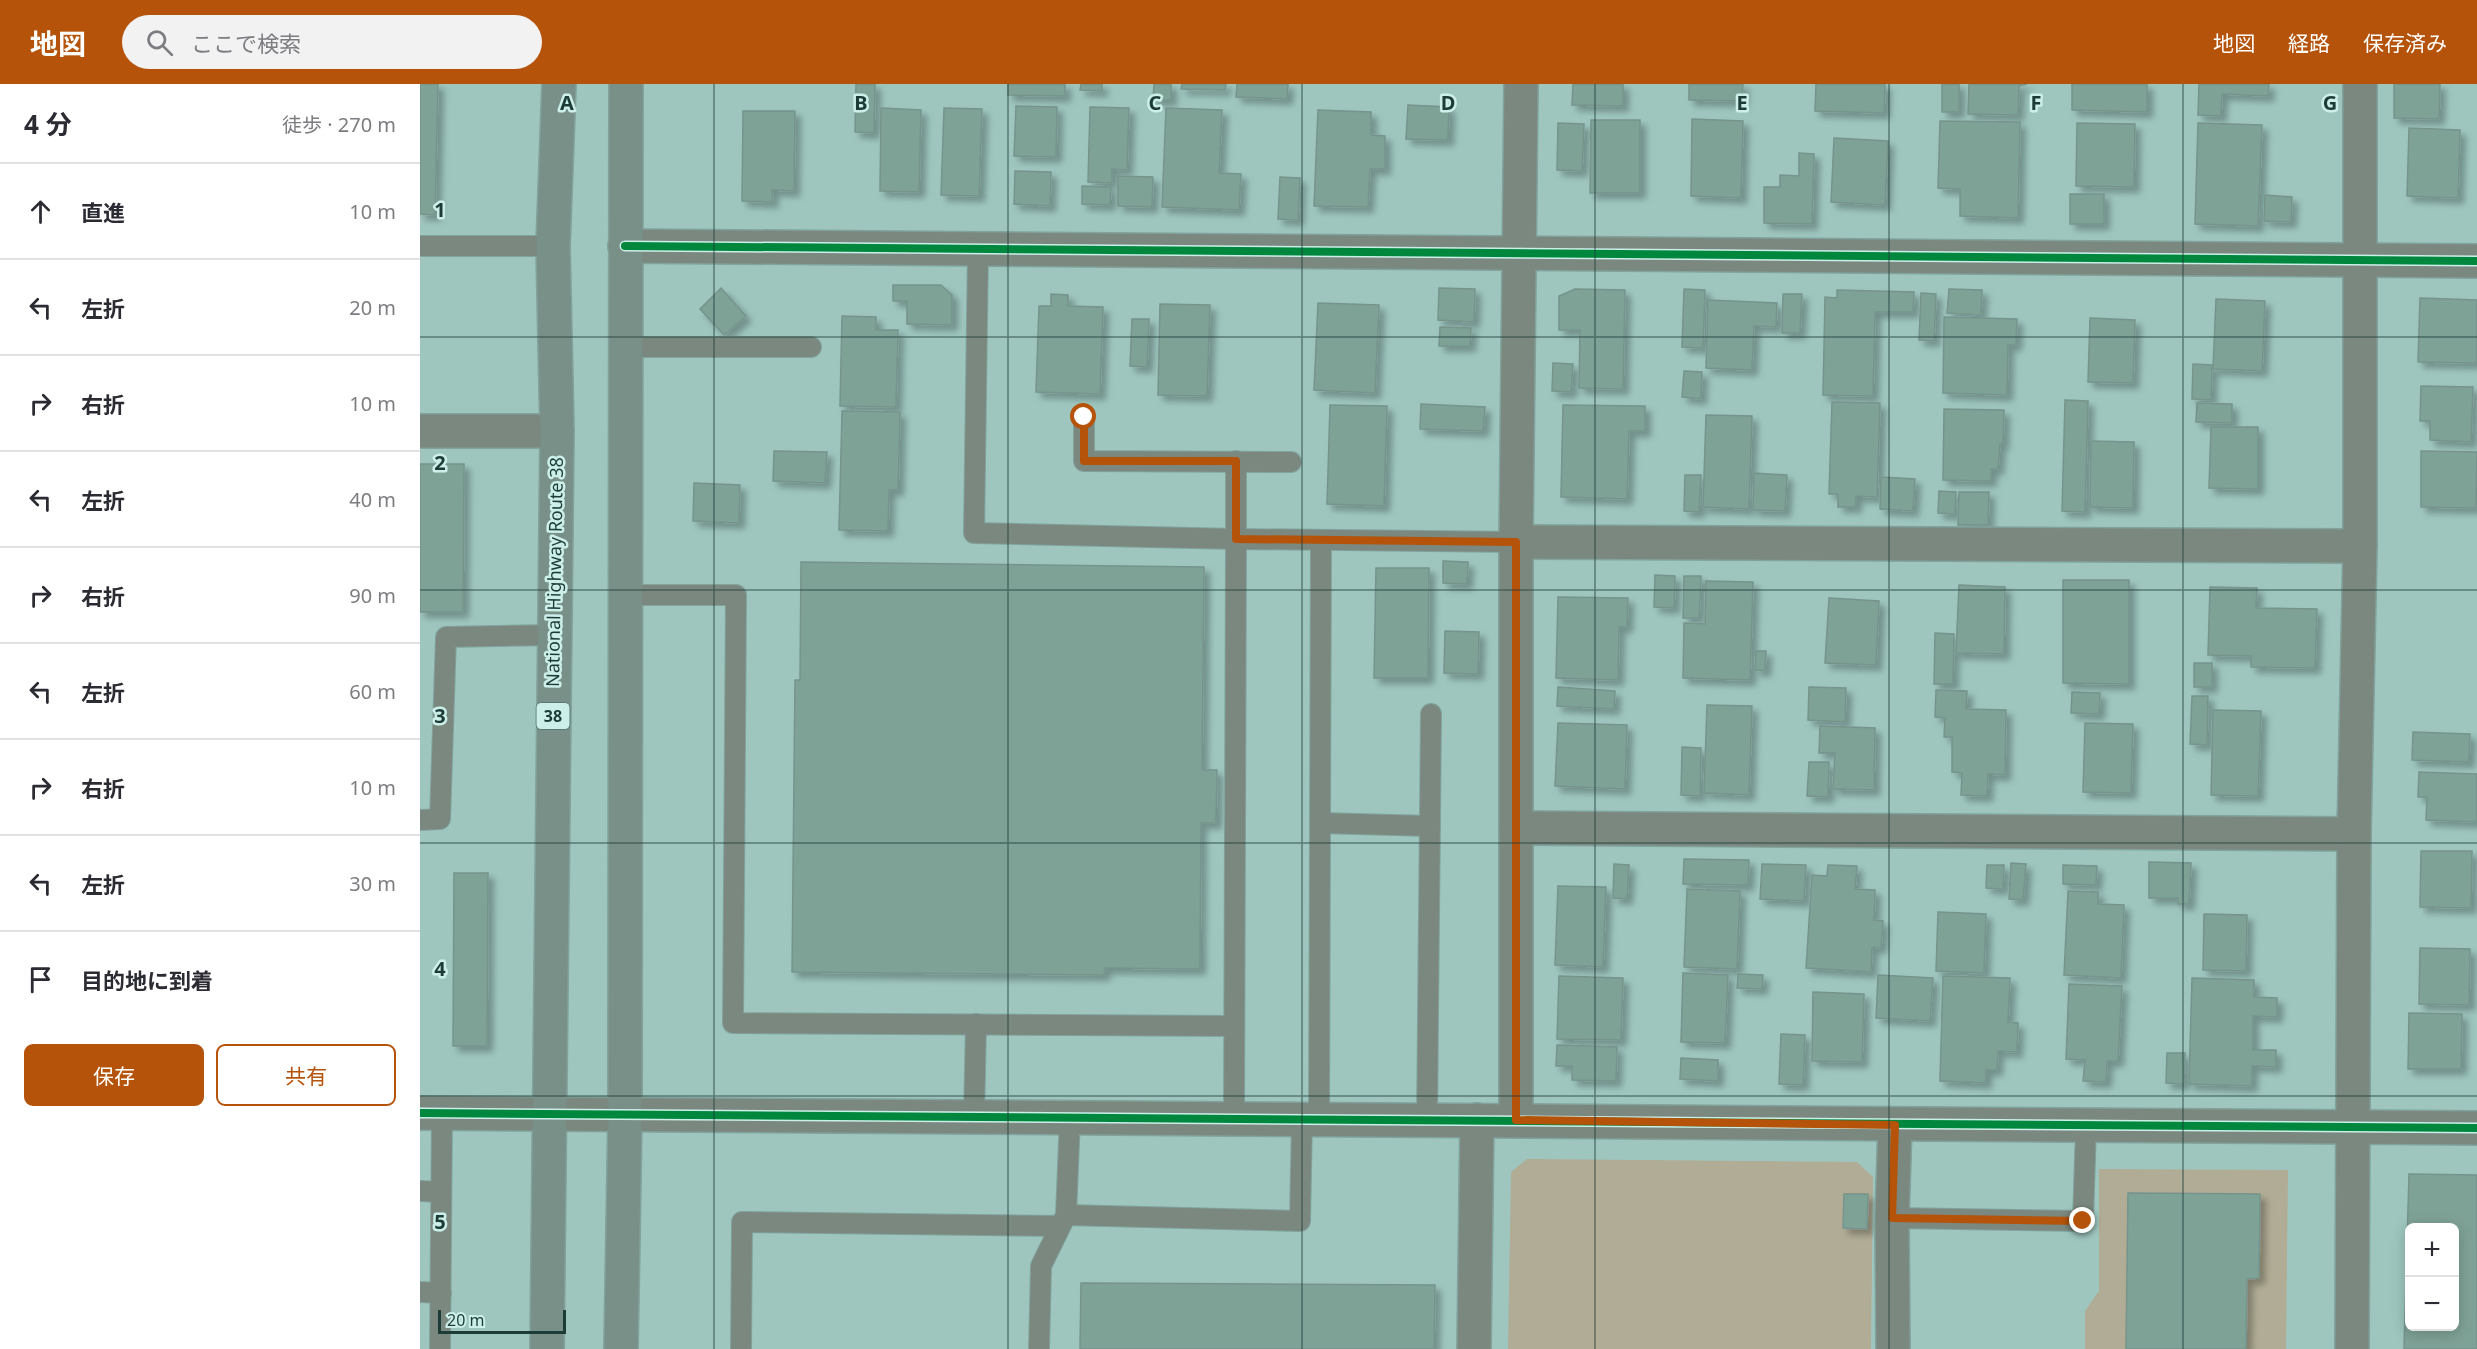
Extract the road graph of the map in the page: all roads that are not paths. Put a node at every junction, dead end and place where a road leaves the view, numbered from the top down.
1 (559, 84) edge
2 (626, 84) edge
3 (1521, 84) edge
4 (2360, 84) edge
5 (420, 246) edge
6 (553, 246) junction
7 (625, 246) junction
8 (978, 249) junction
9 (1520, 254) junction
10 (2359, 261) junction
11 (2477, 261) edge
12 (625, 347) junction
13 (811, 347) dead end
14 (1084, 417) dead end
15 (420, 430) edge
16 (557, 431) junction
17 (1236, 461) junction
18 (1291, 462) dead end
19 (1236, 539) junction
20 (1321, 540) junction
21 (1516, 542) junction
22 (2360, 546) junction
23 (626, 595) junction
24 (554, 635) junction
25 (1431, 714) dead end
26 (420, 820) edge
27 (1320, 823) junction
28 (1430, 826) junction
29 (1516, 828) junction
30 (2354, 834) junction
31 (976, 1024) junction
32 (1234, 1026) junction
33 (431, 1113) edge
34 (548, 1114) junction
35 (625, 1114) junction
36 (974, 1117) junction
37 (1070, 1117) junction
38 (1234, 1118) junction
39 (1311, 1119) junction
40 (1427, 1120) junction
41 (1477, 1120) junction
42 (1516, 1120) junction
43 (1895, 1125) junction
44 (2086, 1126) junction
45 (2354, 1126) junction
46 (2477, 1128) edge
47 (420, 1191) edge
48 (441, 1192) junction
49 (1892, 1218) junction
50 (1063, 1221) junction
51 (420, 1292) edge
52 (441, 1293) junction
53 (440, 1349) edge
54 (547, 1349) edge
55 (621, 1349) edge
56 (741, 1349) edge
57 (1039, 1349) edge
58 (1474, 1349) edge
59 (1893, 1349) edge
60 (2352, 1349) edge

1 - 6 highway, National Highway Route 38 / 38
2 - 7 highway
3 - 9 street
4 - 10 street
5 - 6 lane
6 - 16 highway, National Highway Route 38 / 38
7 - 8 street
7 - 12 highway
8 - 9 street
8 - 19 lane
9 - 10 street
9 - 21 street
10 - 11 street
10 - 22 street
12 - 13 lane
12 - 23 highway
14 - 17 lane
15 - 16 street
16 - 24 highway, National Highway Route 38 / 38
17 - 18 lane
17 - 19 lane
19 - 20 lane
19 - 32 lane
20 - 21 lane
20 - 27 lane
21 - 22 street
21 - 29 street
22 - 30 street
23 - 31 lane
23 - 35 highway
24 - 26 lane
24 - 34 highway, National Highway Route 38 / 38
25 - 28 lane
27 - 28 lane
27 - 39 lane
28 - 40 lane
29 - 30 street
29 - 42 street
30 - 45 street
31 - 32 lane
31 - 36 lane
32 - 38 lane
33 - 34 street
33 - 48 lane
34 - 35 street
34 - 54 highway, National Highway Route 38 / 38
35 - 36 street
35 - 55 highway
36 - 37 street
37 - 38 street
37 - 50 lane
38 - 39 street
39 - 40 street
39 - 50 lane
40 - 41 street
41 - 42 street
41 - 58 street
42 - 43 street
43 - 44 street
43 - 49 street
44 - 45 street
44 - 49 lane
45 - 46 street
45 - 60 street
47 - 48 lane
48 - 52 lane
49 - 59 street
50 - 56 lane
50 - 57 lane
51 - 52 lane
52 - 53 lane

